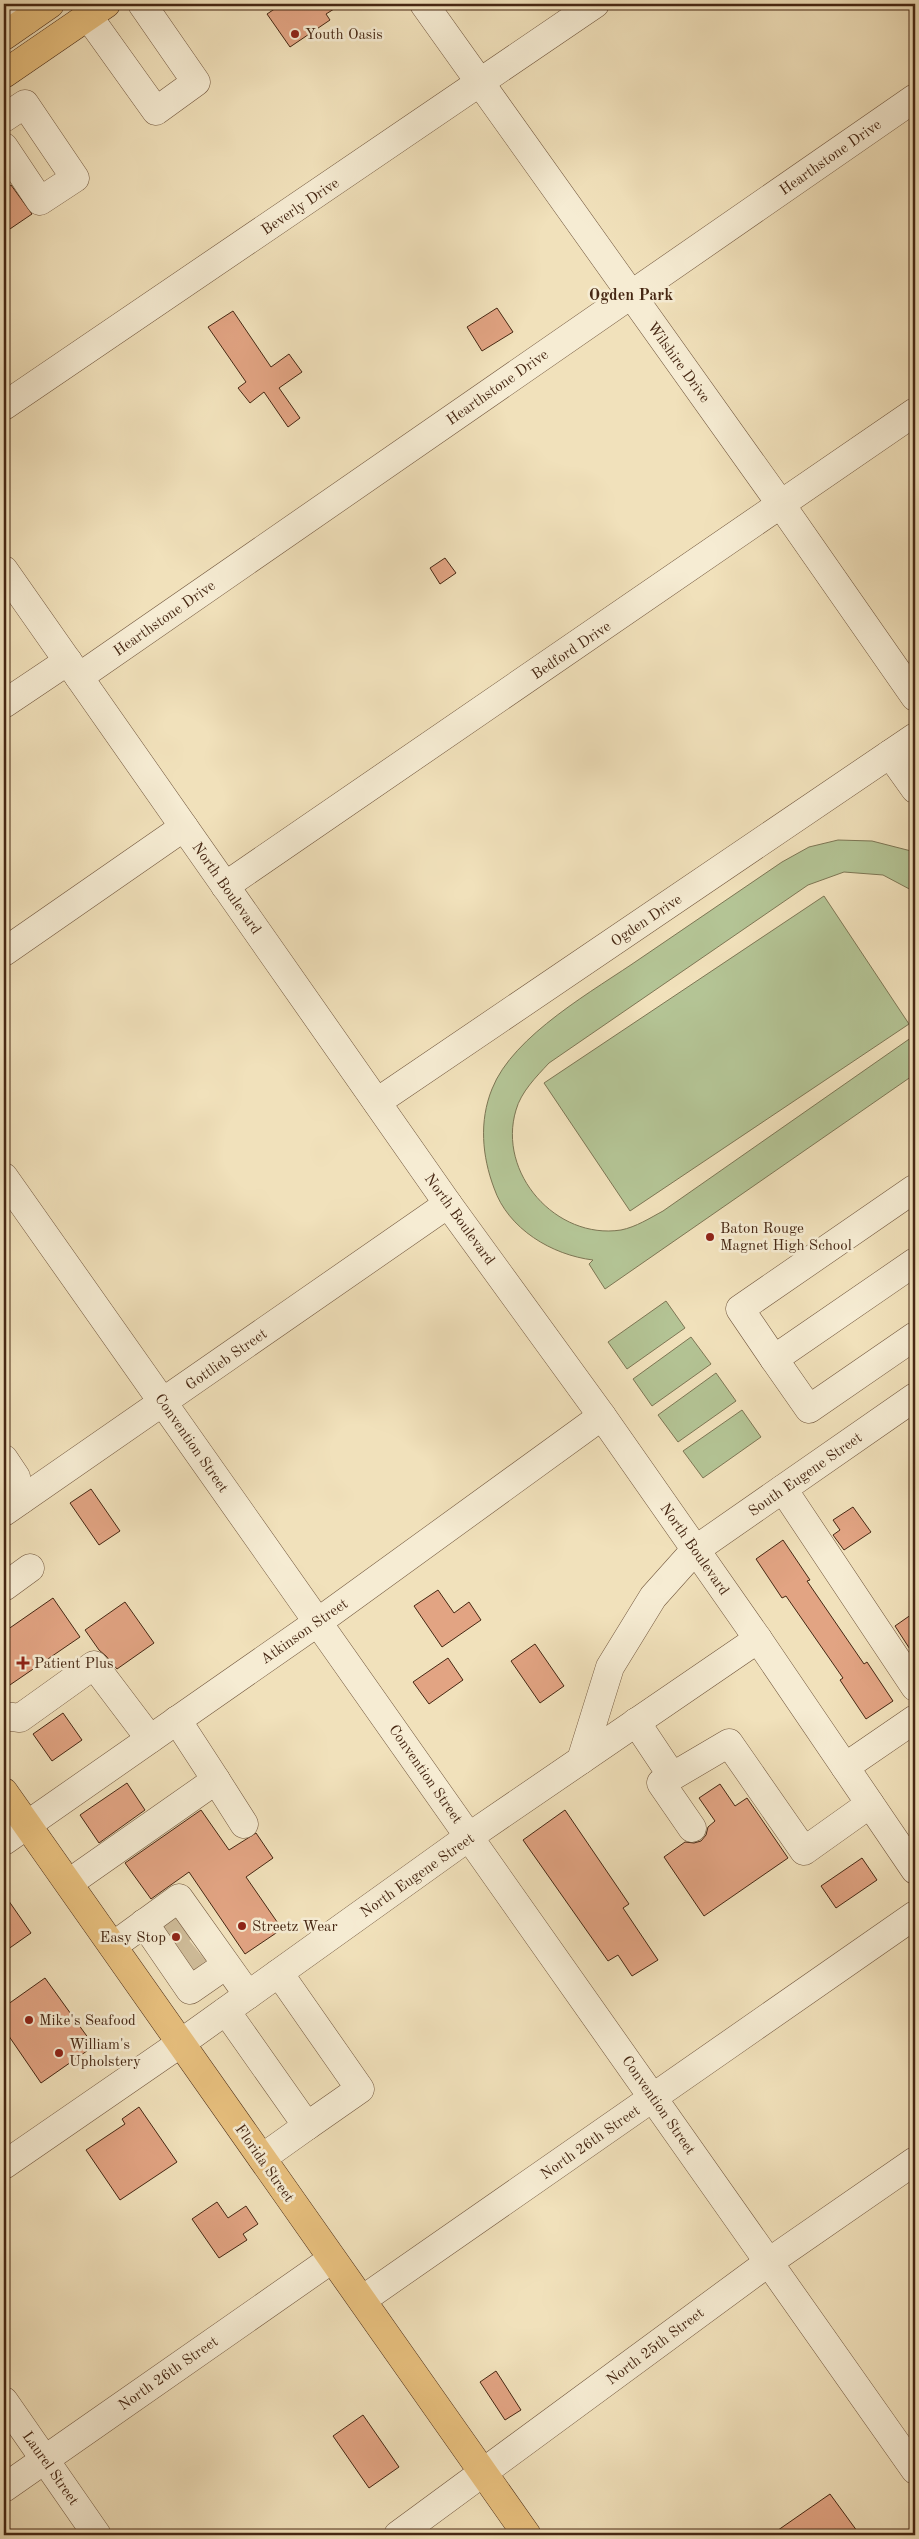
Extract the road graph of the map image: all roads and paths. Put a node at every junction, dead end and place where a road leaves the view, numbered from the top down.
1 (50, 4) edge
2 (142, 4) edge
3 (424, 4) edge
4 (595, 4) edge
5 (97, 10) edge
6 (21, 12) edge
7 (4, 36) edge
8 (4, 74) edge
9 (482, 83) junction
10 (915, 98) edge
11 (6, 111) edge
12 (4, 147) edge
13 (631, 294) junction
14 (4, 406) edge
15 (915, 412) edge
16 (782, 506) junction
17 (4, 570) edge
18 (73, 669) junction
19 (915, 697) edge
20 (4, 704) edge
21 (915, 737) edge
22 (890, 754) junction
23 (915, 789) edge
24 (184, 826) junction
25 (225, 886) junction
26 (4, 952) edge
27 (377, 1102) junction
28 (4, 1177) edge
29 (915, 1190) edge
30 (448, 1204) junction
31 (915, 1262) edge
32 (915, 1336) edge
33 (774, 1359) junction
34 (915, 1397) edge
35 (163, 1403) junction
36 (602, 1416) junction
37 (4, 1459) edge
38 (783, 1489) junction
39 (12, 1506) edge
40 (695, 1550) junction
41 (30, 1568) dead end
42 (4, 1587) edge
43 (318, 1622) junction
44 (758, 1639) junction
45 (915, 1687) edge
46 (4, 1716) edge
47 (915, 1719) edge
48 (178, 1720) junction
49 (636, 1722) junction
50 (150, 1740) junction
51 (581, 1760) junction
52 (845, 1767) junction
53 (672, 1776) junction
54 (216, 1780) junction
55 (4, 1792) edge
56 (870, 1804) junction
57 (244, 1824) dead end
58 (27, 1825) junction
59 (692, 1828) dead end
60 (470, 1836) junction
61 (4, 1841) edge
62 (915, 1870) edge
63 (68, 1883) junction
64 (915, 1915) edge
65 (144, 1923) junction
66 (113, 1946) junction
67 (183, 1949) junction
68 (226, 1965) junction
69 (279, 1973) junction
70 (248, 1995) junction
71 (154, 2005) junction
72 (226, 2010) junction
73 (181, 2043) junction
74 (654, 2098) junction
75 (306, 2126) junction
76 (262, 2158) junction
77 (915, 2161) edge
78 (4, 2164) edge
79 (332, 2258) junction
80 (769, 2262) junction
81 (362, 2300) junction
82 (4, 2401) edge
83 (907, 2440) edge
84 (45, 2459) junction
85 (915, 2470) edge
86 (484, 2474) junction
87 (4, 2488) edge
88 (97, 2535) edge
89 (398, 2535) edge
90 (527, 2535) edge

1 - 6 main road
2 - 5 street
3 - 9 street, Wilshire Drive
4 - 9 street, Beverly Drive
5 - 8 main road
6 - 7 main road
9 - 13 street, Wilshire Drive
9 - 14 street, Beverly Drive
10 - 13 street, Hearthstone Drive
11 - 12 street
13 - 16 street, Wilshire Drive
13 - 18 street, Hearthstone Drive
15 - 16 street, Bedford Drive
16 - 19 street, Wilshire Drive
16 - 25 street, Bedford Drive
17 - 18 street, North Boulevard
18 - 20 street, Hearthstone Drive
18 - 24 street, North Boulevard
21 - 22 street, Ogden Drive
22 - 23 street
22 - 27 street, Ogden Drive
24 - 25 street, North Boulevard
24 - 26 street
25 - 27 street, North Boulevard
27 - 30 street, North Boulevard
28 - 35 street, Convention Street
29 - 33 street
30 - 35 street, Gottlieb Street
30 - 36 street, North Boulevard
31 - 33 street
32 - 33 street
34 - 38 street, South Eugene Street
35 - 39 street, Gottlieb Street
35 - 43 street, Convention Street
36 - 40 street, North Boulevard
36 - 43 street, Atkinson Street
37 - 39 street
38 - 40 street, South Eugene Street
38 - 45 street
40 - 44 street, North Boulevard
40 - 51 street, South Eugene Street
41 - 42 street
43 - 48 street, Atkinson Street
43 - 60 street, Convention Street
44 - 49 street, North Eugene Street
44 - 52 street, North Boulevard
46 - 50 street
47 - 52 street
48 - 50 street, Atkinson Street
48 - 54 street
49 - 51 street, North Eugene Street
49 - 53 street
50 - 58 street, Atkinson Street
51 - 60 street, North Eugene Street
52 - 56 street, North Boulevard
53 - 56 street
53 - 59 street
54 - 57 street
54 - 63 street
55 - 58 main road, Florida Street
56 - 62 street, North Boulevard
58 - 61 street, Atkinson Street
58 - 63 main road, Florida Street
60 - 69 street, North Eugene Street
60 - 74 street, Convention Street
63 - 66 main road, Florida Street
64 - 74 street, North 26th Street
65 - 66 street
65 - 67 street
65 - 67 street
66 - 71 main road, Florida Street
67 - 68 street
67 - 68 street
67 - 71 street
68 - 70 street
69 - 70 street, North Eugene Street
69 - 75 street
70 - 72 street, North Eugene Street
71 - 73 main road, Florida Street
72 - 73 street, North Eugene Street
72 - 75 street
73 - 76 main road, Florida Street
73 - 78 street, North Eugene Street
74 - 80 street, Convention Street
74 - 81 street, North 26th Street
75 - 76 street
76 - 79 main road, Florida Street
77 - 80 street, North 25th Street
79 - 81 main road, Florida Street
79 - 84 street, North 26th Street
80 - 83 street, Convention Street
80 - 86 street, North 25th Street
81 - 86 main road, Florida Street
82 - 84 street, Laurel Street
83 - 85 street, Convention Street
84 - 87 street, North 26th Street
84 - 88 street, Laurel Street
86 - 89 street, North 25th Street
86 - 90 main road, Florida Street

